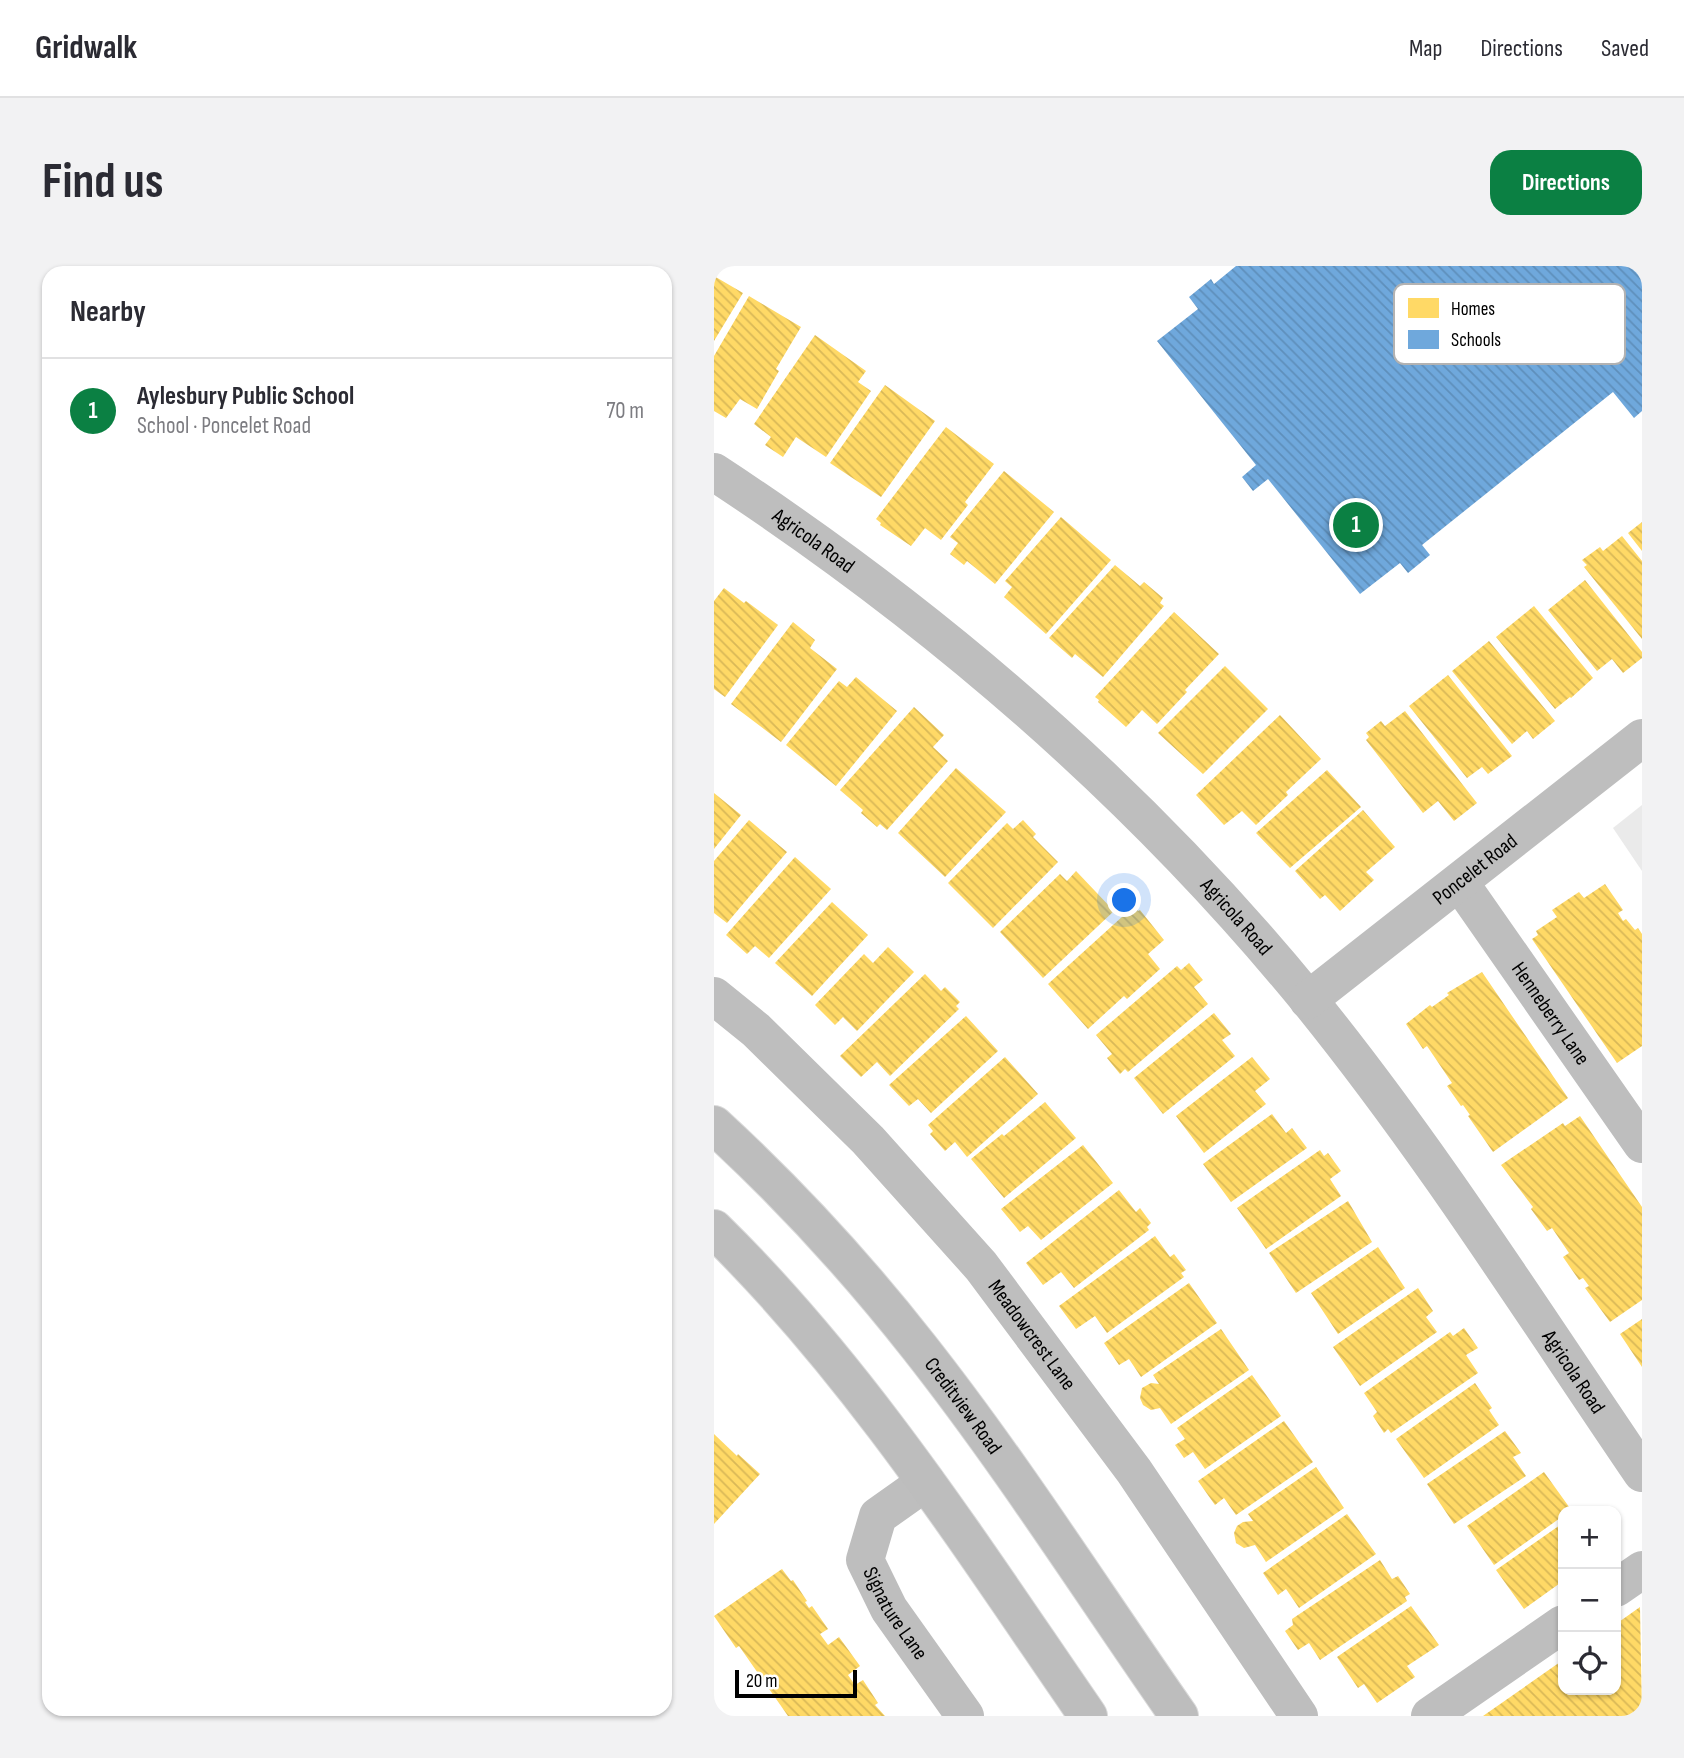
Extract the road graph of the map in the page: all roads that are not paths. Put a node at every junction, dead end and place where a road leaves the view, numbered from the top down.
1 (714, 472) edge
2 (1642, 738) edge
3 (1460, 883) junction
4 (714, 996) edge
5 (1308, 1000) junction
6 (714, 1125) edge
7 (1642, 1144) edge
8 (714, 1229) edge
9 (1642, 1473) edge
10 (926, 1482) junction
11 (1642, 1570) edge
12 (1621, 1585) edge
13 (1558, 1627) edge
14 (965, 1716) edge
15 (1088, 1716) edge
16 (1179, 1716) edge
17 (1300, 1716) edge
18 (1430, 1716) edge

1 - 5 street, Agricola Road
2 - 3 street, Poncelet Road
3 - 5 street, Poncelet Road
3 - 7 street, Henneberry Lane
4 - 17 street, Meadowcrest Lane
5 - 9 street, Agricola Road
6 - 16 main road, Creditview Road
8 - 10 main road
10 - 14 street, Signature Lane
10 - 15 main road
11 - 12 street
13 - 18 street

